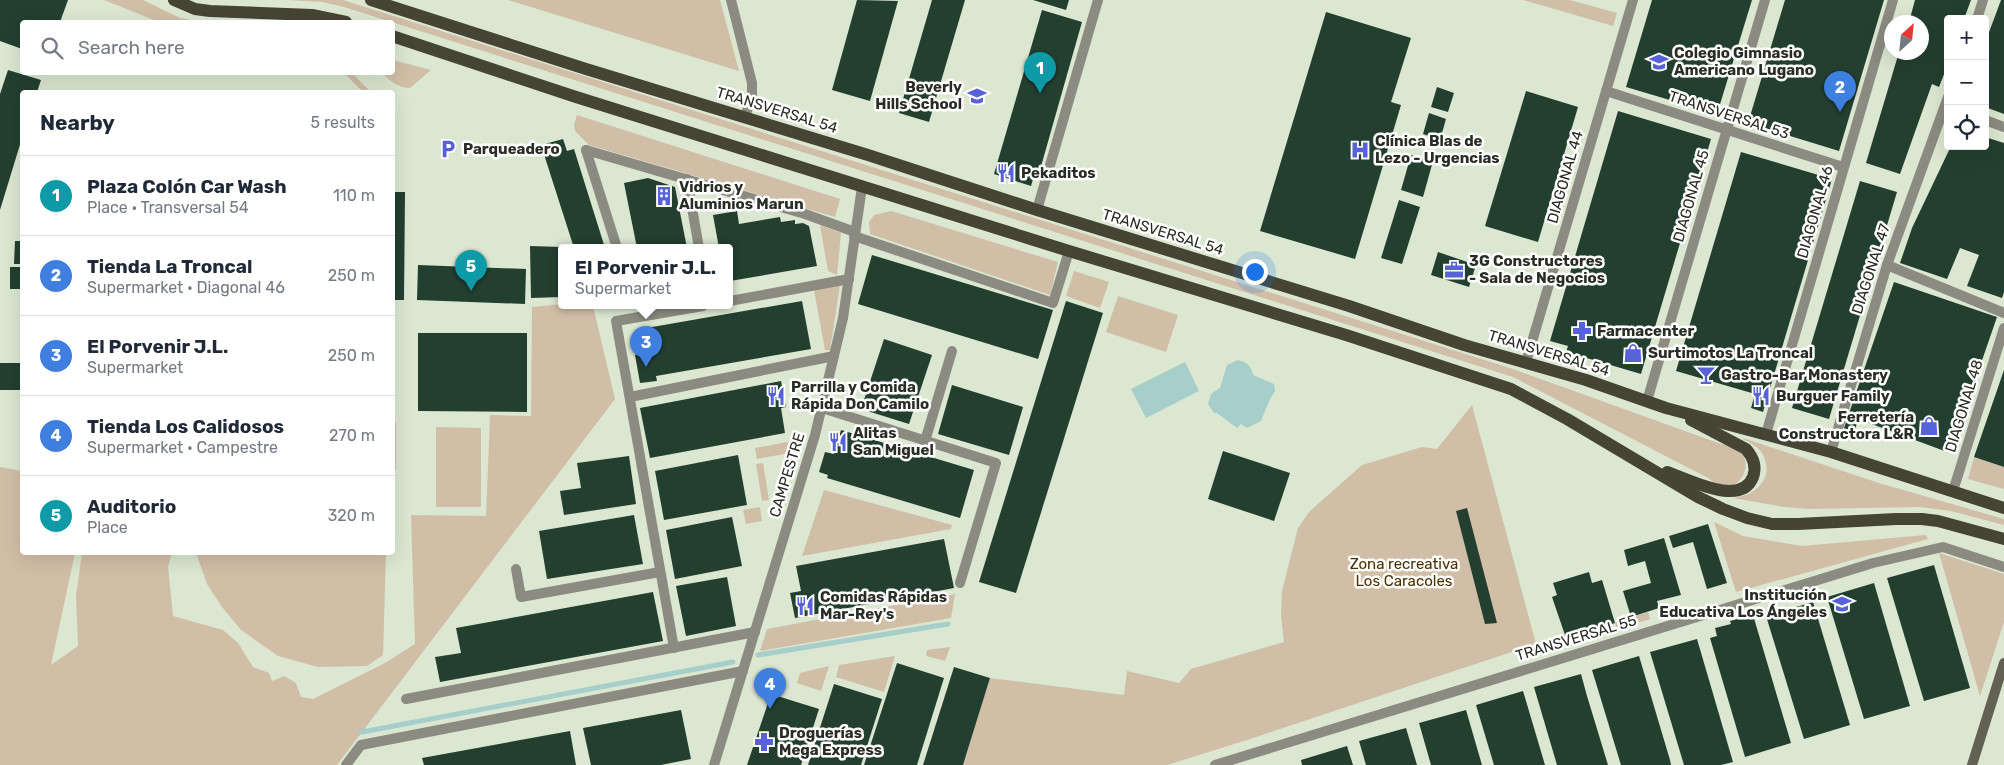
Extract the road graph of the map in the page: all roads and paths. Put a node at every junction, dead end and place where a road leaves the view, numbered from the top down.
1 (174, 0) edge
2 (371, 0) edge
3 (731, 0) edge
4 (1098, 0) edge
5 (1633, 0) edge
6 (1765, 0) edge
7 (1893, 0) edge
8 (1984, 0) edge
9 (1978, 15) edge
10 (337, 20) edge
11 (395, 37) edge
12 (1606, 91) junction
13 (1946, 105) edge
14 (745, 118) junction
15 (1989, 121) edge
16 (2004, 127) edge
17 (1726, 129) junction
18 (1843, 167) junction
19 (687, 179) junction
20 (862, 187) junction
21 (1037, 210) junction
22 (855, 234) junction
23 (615, 244) edge
24 (698, 244) edge
25 (1069, 251) junction
26 (1887, 265) junction
27 (850, 279) junction
28 (733, 300) edge
29 (635, 309) edge
30 (686, 309) edge
31 (2004, 312) edge
32 (638, 317) junction
33 (2004, 328) edge
34 (952, 351) dead end
35 (834, 356) junction
36 (1526, 362) junction
37 (630, 397) junction
38 (1647, 401) junction
39 (822, 408) junction
40 (1666, 408) junction
41 (1766, 434) junction
42 (925, 441) junction
43 (1831, 452) junction
44 (1644, 464) junction
45 (1953, 491) junction
46 (2004, 508) edge
47 (2004, 539) edge
48 (2004, 567) edge
49 (516, 569) dead end
50 (660, 572) junction
51 (960, 583) dead end
52 (755, 632) junction
53 (674, 648) junction
54 (2004, 663) edge
55 (743, 671) junction
56 (406, 699) dead end
57 (346, 765) edge
58 (714, 765) edge
59 (1215, 765) edge
60 (1972, 765) edge

1 - 10 main road
2 - 14 main road, TRANSVERSAL 54
3 - 14 street
4 - 21 street
5 - 12 street, DIAGONAL 44
6 - 17 street, DIAGONAL 45
7 - 18 street, DIAGONAL 46
8 - 9 street
11 - 20 main road
12 - 17 street, TRANSVERSAL 53
12 - 36 street, DIAGONAL 44
13 - 26 street, DIAGONAL 47
14 - 21 main road, TRANSVERSAL 54
15 - 16 street
17 - 18 street, TRANSVERSAL 53
17 - 38 street, DIAGONAL 45
18 - 41 street, DIAGONAL 46
19 - 22 street
19 - 23 street
19 - 24 street
20 - 22 street, CAMPESTRE
20 - 25 main road
21 - 36 main road, TRANSVERSAL 54
22 - 25 street
22 - 27 street, CAMPESTRE
25 - 44 main road
26 - 31 street
26 - 43 street, DIAGONAL 47
27 - 28 street
27 - 35 street, CAMPESTRE
29 - 32 street
30 - 32 street
32 - 37 street
33 - 45 street, DIAGONAL 48
34 - 42 street
35 - 37 street
35 - 39 street, CAMPESTRE
36 - 38 main road, TRANSVERSAL 54
37 - 50 street
38 - 40 main road, TRANSVERSAL 54
39 - 42 street
39 - 52 street, CAMPESTRE
40 - 41 main road, TRANSVERSAL 54
40 - 44 main road
41 - 43 main road, TRANSVERSAL 54
42 - 51 street
43 - 45 main road, TRANSVERSAL 54
44 - 47 main road
45 - 46 main road, TRANSVERSAL 54
48 - 59 street, TRANSVERSAL 55
49 - 50 street
50 - 53 street
52 - 53 street
52 - 55 street, CAMPESTRE
53 - 56 street
54 - 60 street
55 - 57 street
55 - 58 street, CAMPESTRE

